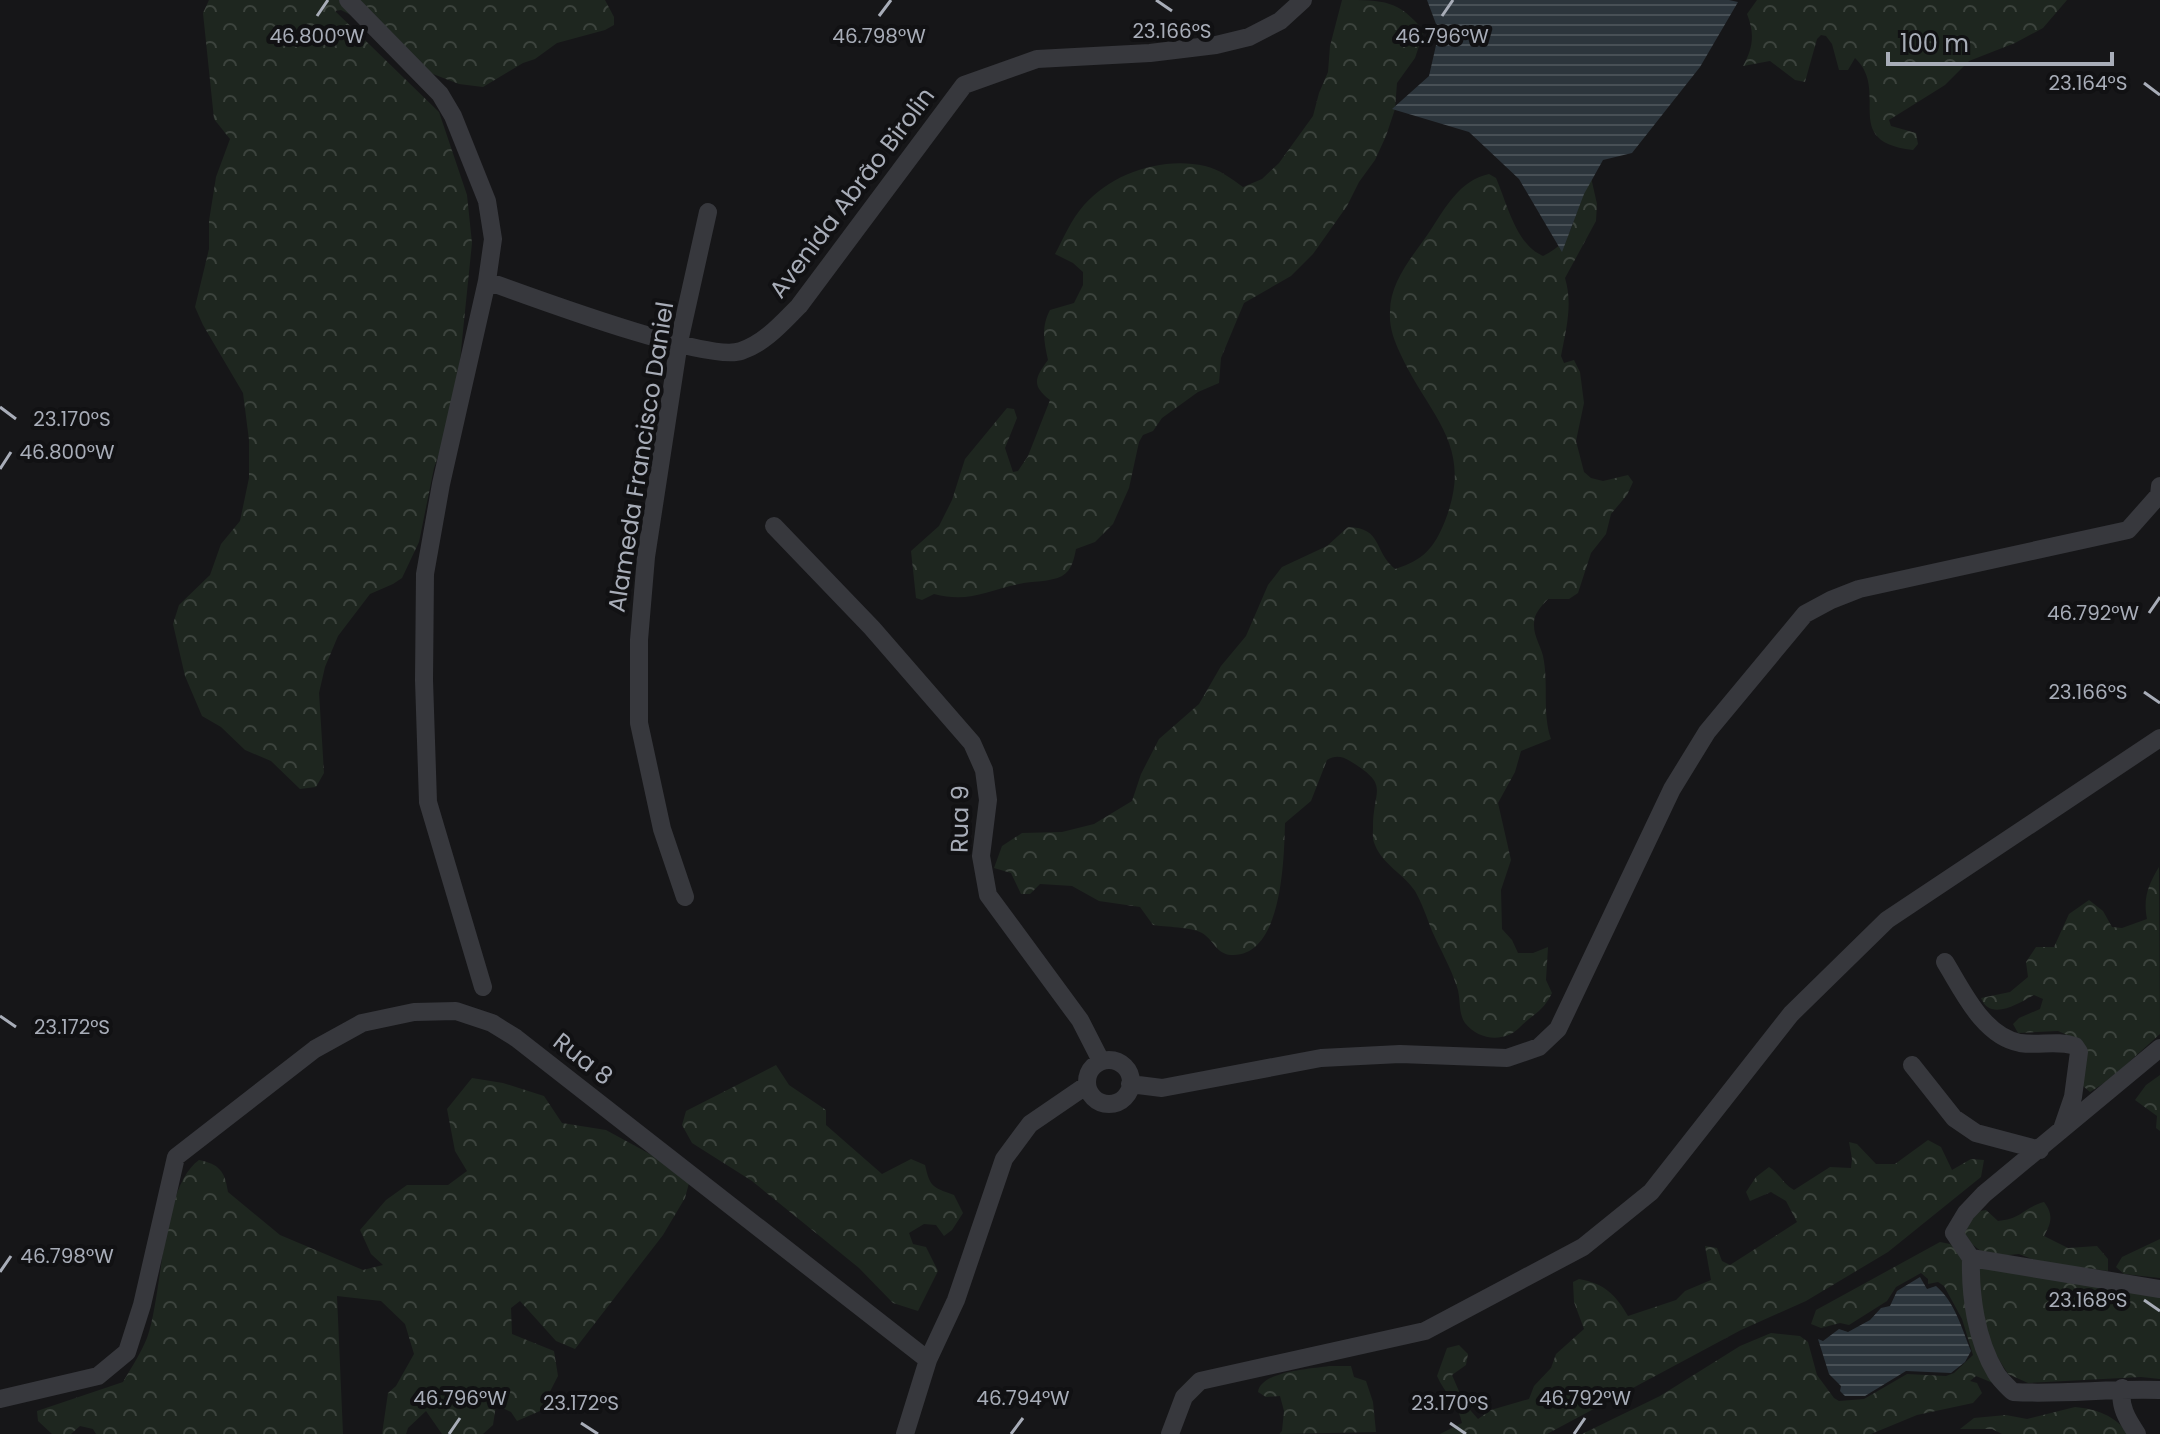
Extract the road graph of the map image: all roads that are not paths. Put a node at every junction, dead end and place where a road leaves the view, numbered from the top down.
1 (348, 0) edge
2 (1303, 0) edge
3 (708, 212) dead end
4 (487, 281) junction
5 (679, 342) junction
6 (2160, 486) edge
7 (774, 526) dead end
8 (2160, 738) edge
9 (685, 897) dead end
10 (1945, 962) dead end
11 (483, 987) dead end
12 (2160, 1048) edge
13 (1101, 1061) junction
14 (1912, 1065) dead end
15 (1130, 1084) junction
16 (1087, 1085) junction
17 (2061, 1131) junction
18 (2040, 1150) junction
19 (1971, 1258) junction
20 (2160, 1289) edge
21 (928, 1360) junction
22 (2122, 1388) junction
23 (2160, 1390) edge
24 (0, 1399) edge
25 (905, 1434) edge
26 (1170, 1434) edge
27 (2137, 1434) edge

1 - 4 street
2 - 5 street, Avenida Abrão Birolin
3 - 5 street, Alameda Francisco Daniel
4 - 5 street, Avenida Abrão Birolin
4 - 11 street
5 - 9 street, Alameda Francisco Daniel
6 - 15 street
7 - 13 street, Rua 9
8 - 26 street
10 - 17 street
12 - 17 street
13 - 15 street
13 - 16 street
14 - 18 street
15 - 16 street
16 - 21 street
17 - 18 street
18 - 19 street
19 - 20 street
19 - 22 street
21 - 24 street, Rua 8
21 - 25 street
22 - 23 street
22 - 27 street

